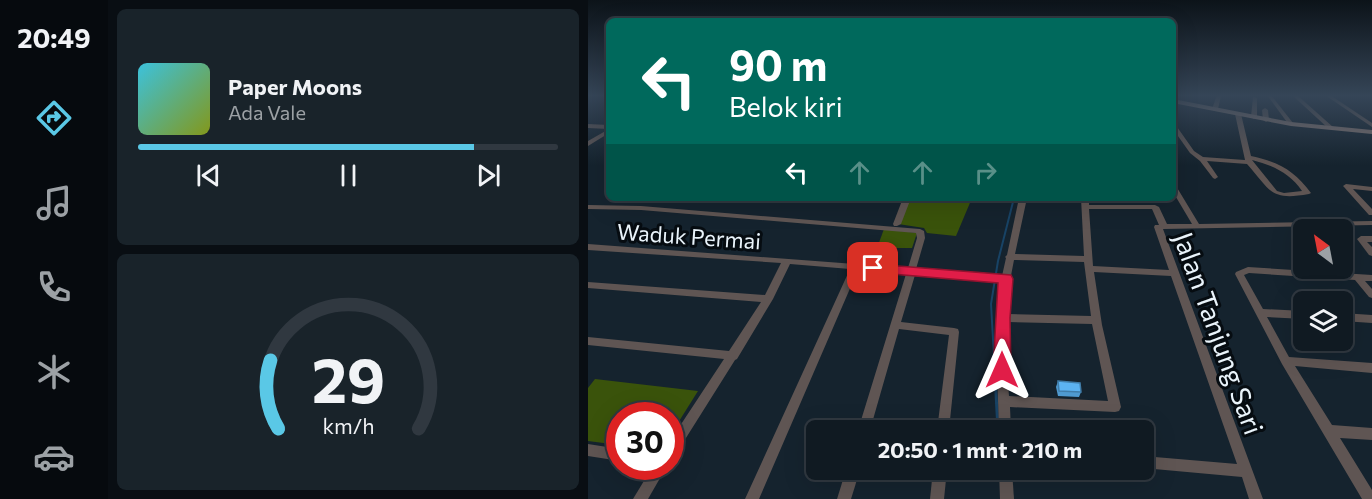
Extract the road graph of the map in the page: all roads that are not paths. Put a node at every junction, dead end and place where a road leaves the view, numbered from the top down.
1 (1239, 118) edge
2 (1259, 118) edge
3 (1287, 118) edge
4 (1320, 118) edge
5 (1266, 120) joint
6 (1291, 124) junction
7 (588, 126) edge
8 (1331, 128) junction
9 (606, 129) edge
10 (1176, 129) edge
11 (606, 131) edge
12 (1372, 132) edge
13 (588, 144) edge
14 (1203, 160) junction
15 (1248, 160) junction
16 (1215, 177) dead end
17 (1372, 189) edge
18 (1176, 191) edge
19 (907, 201) edge
20 (1022, 201) edge
21 (1132, 201) edge
22 (1085, 203) edge
23 (588, 207) edge
24 (1135, 208) junction
25 (1372, 213) edge
26 (1372, 223) edge
27 (897, 224) dead end
28 (1196, 225) junction
29 (1164, 226) junction
30 (1372, 239) edge
31 (588, 247) edge
32 (1372, 254) edge
33 (1009, 257) junction
34 (787, 261) junction
35 (1089, 264) junction
36 (855, 267) junction
37 (909, 272) junction
38 (1173, 273) junction
39 (1357, 277) junction
40 (1004, 278) junction
41 (1372, 278) edge
42 (588, 285) edge
43 (1372, 295) edge
44 (768, 299) junction
45 (1259, 313) junction
46 (1293, 315) edge
47 (1002, 318) junction
48 (1353, 318) edge
49 (1372, 319) edge
50 (1096, 320) junction
51 (896, 325) junction
52 (588, 341) edge
53 (733, 356) junction
54 (1286, 361) junction
55 (1372, 368) edge
56 (1004, 401) junction
57 (867, 420) edge
58 (944, 420) edge
59 (1005, 420) edge
60 (684, 431) edge
61 (1329, 431) junction
62 (1372, 434) edge
63 (588, 450) edge
64 (606, 453) edge
65 (1154, 463) edge
66 (1245, 471) junction
67 (653, 480) edge
68 (850, 480) edge
69 (939, 480) edge
70 (1006, 480) edge
71 (640, 499) edge
72 (752, 499) edge
73 (844, 499) edge
74 (937, 499) edge
75 (1007, 499) edge
76 (1256, 499) edge
77 (1370, 499) edge

1 - 15 street
2 - 5 main road
3 - 6 street
4 - 8 street
5 - 6 main road
6 - 8 main road
7 - 9 street
8 - 12 main road
10 - 14 street
11 - 13 street
14 - 15 street
14 - 16 street
15 - 15 street
17 - 25 street
18 - 28 street, Jalan Tanjung Sari
19 - 27 street
20 - 33 street
21 - 24 street
22 - 24 street
22 - 35 street
23 - 37 street
24 - 29 street
26 - 28 street
28 - 29 street, Jalan Tanjung Sari
29 - 38 street, Jalan Tanjung Sari
30 - 32 street
31 - 34 street, Waduk Permai
33 - 35 street
33 - 40 street
34 - 36 street, Waduk Permai
34 - 44 street
35 - 38 street
35 - 50 street
36 - 37 street, Waduk Permai
36 - 72 street
37 - 40 street, Waduk Permai
37 - 51 street
38 - 66 street, Jalan Tanjung Sari
39 - 41 street
39 - 43 street
39 - 45 street
40 - 47 street
42 - 44 street
44 - 53 street
45 - 46 street
45 - 54 street
47 - 50 street
47 - 56 street
48 - 49 street
50 - 56 street
51 - 57 street
51 - 58 street
52 - 53 street
53 - 60 street
54 - 55 street
54 - 61 street
56 - 59 street
61 - 62 street
61 - 77 street
63 - 64 street
65 - 66 street
66 - 76 street, Jalan Tanjung Sari
67 - 71 street
68 - 73 street
69 - 74 street
70 - 75 street

